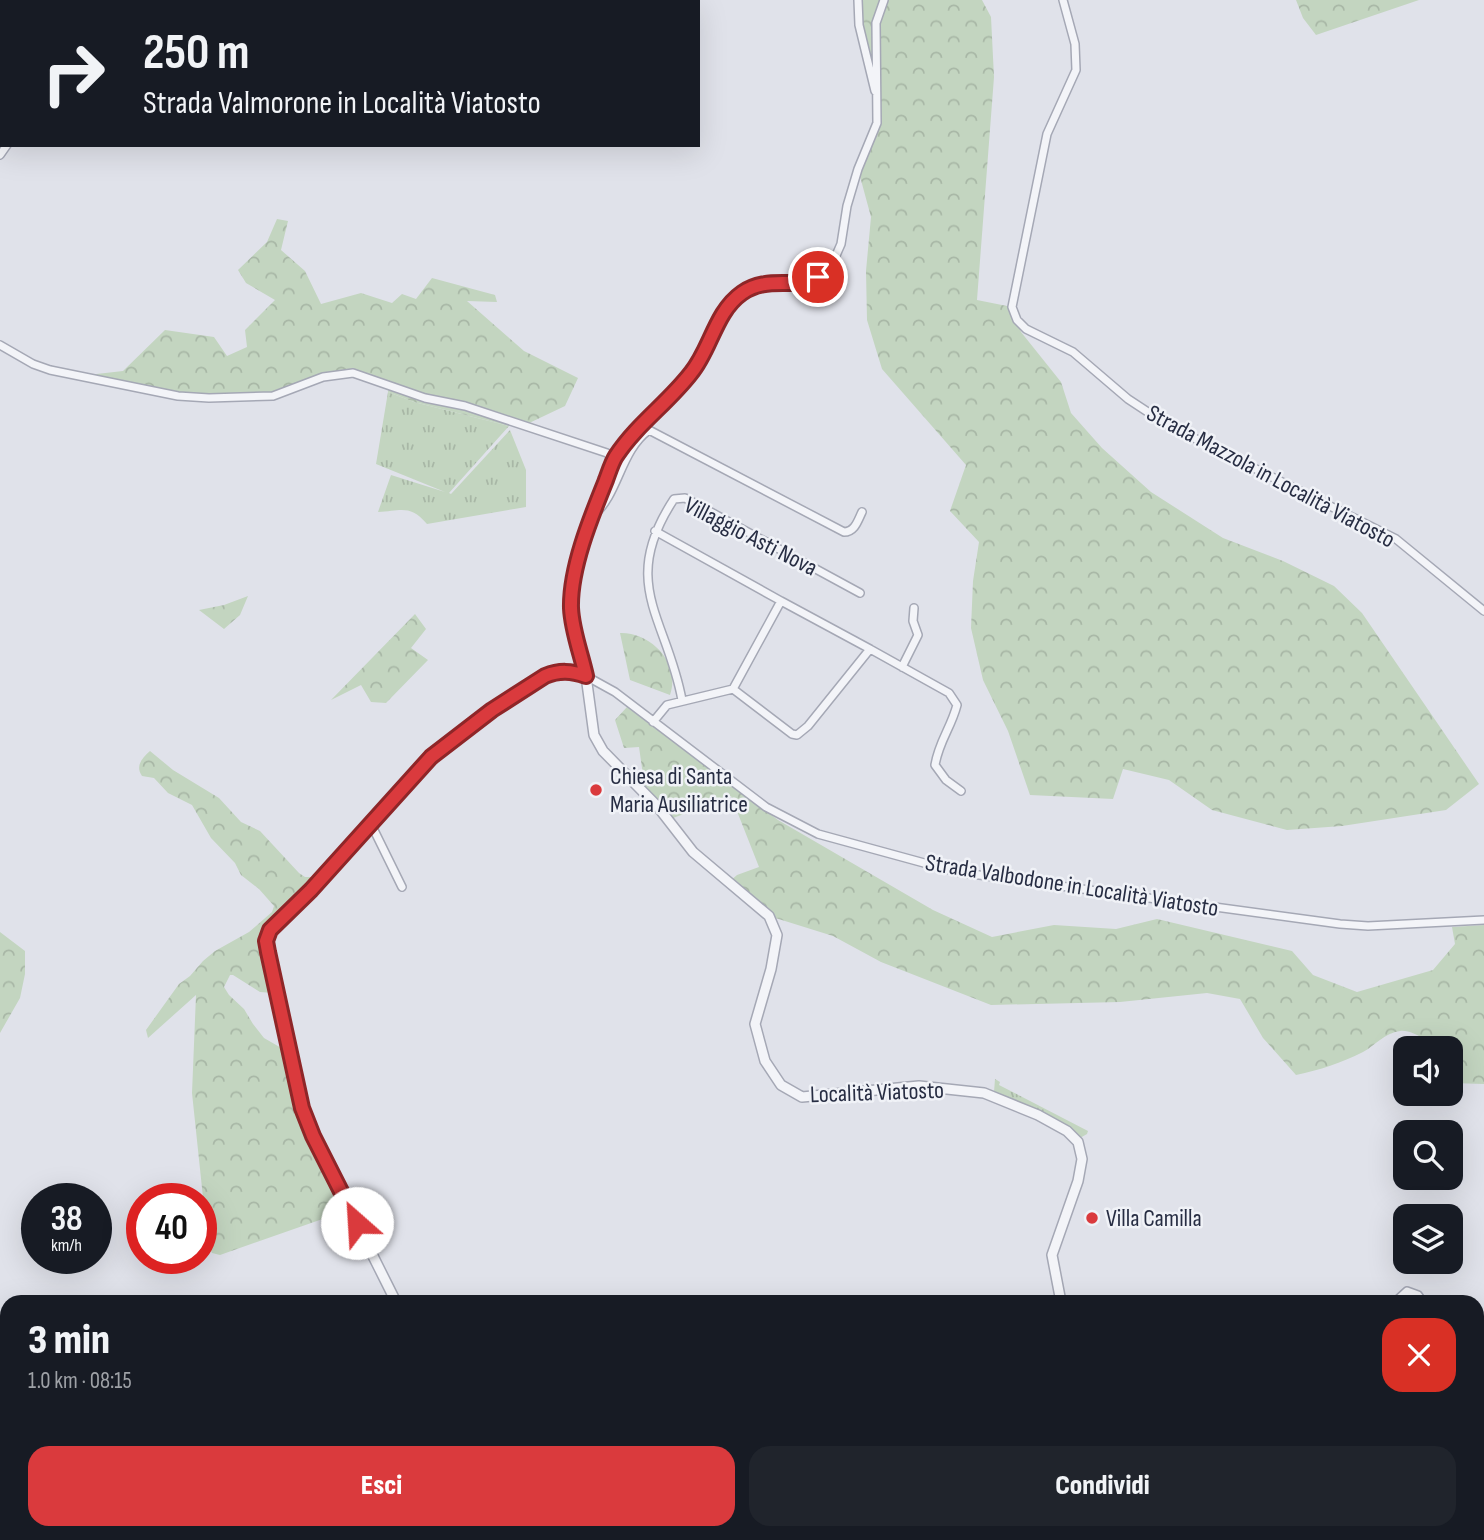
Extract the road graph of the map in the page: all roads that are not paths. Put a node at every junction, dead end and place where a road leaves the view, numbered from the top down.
1 (858, 0) edge
2 (884, 0) edge
3 (1063, 0) edge
4 (875, 91) junction
5 (0, 345) edge
6 (612, 465) junction
7 (862, 512) dead end
8 (593, 516) junction
9 (655, 531) junction
10 (860, 593) dead end
11 (781, 601) junction
12 (914, 608) dead end
13 (1484, 611) edge
14 (870, 649) junction
15 (902, 667) junction
16 (586, 676) junction
17 (733, 689) junction
18 (682, 700) junction
19 (653, 722) junction
20 (961, 791) dead end
21 (371, 824) junction
22 (402, 887) dead end
23 (1484, 920) edge
24 (392, 1295) edge
25 (1060, 1295) edge
26 (1402, 1295) edge
27 (1418, 1295) edge

1 - 4 street
2 - 4 street
3 - 13 street, Strada Mazzola in Località Viatosto
4 - 6 street
5 - 6 street
6 - 8 street
7 - 8 street
8 - 16 street
9 - 10 street, Villaggio Asti Nova
9 - 11 street, Villaggio Asti Nova
9 - 18 street, Villaggio Asti Nova
11 - 14 street, Villaggio Asti Nova
11 - 17 street, Villaggio Asti Nova
12 - 15 street
14 - 15 street, Villaggio Asti Nova
14 - 17 street
15 - 20 street, Villaggio Asti Nova
16 - 19 street, Strada Valbodone in Località Viatosto
16 - 21 street
16 - 25 street, Località Viatosto
17 - 18 street
18 - 19 street
19 - 23 street, Strada Valbodone in Località Viatosto
21 - 22 street
21 - 24 street
26 - 27 street

